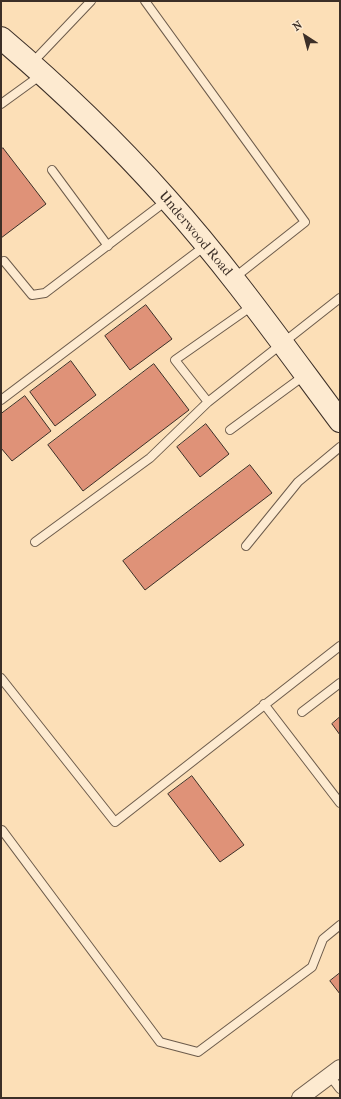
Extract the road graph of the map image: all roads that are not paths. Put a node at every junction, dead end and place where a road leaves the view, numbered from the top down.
1 (91, 1) edge
2 (145, 1) edge
3 (1, 38) edge
4 (37, 68) junction
5 (1, 104) edge
6 (52, 170) dead end
7 (168, 200) junction
8 (205, 245) junction
9 (108, 246) junction
10 (4, 261) dead end
11 (232, 279) junction
12 (340, 298) edge
13 (252, 306) junction
14 (282, 345) junction
15 (305, 375) junction
16 (1, 400) edge
17 (208, 402) junction
18 (340, 421) edge
19 (230, 430) dead end
20 (340, 447) edge
21 (35, 542) dead end
22 (246, 546) dead end
23 (340, 646) edge
24 (1, 678) edge
25 (340, 683) edge
26 (264, 704) junction
27 (302, 712) dead end
28 (340, 803) edge
29 (1, 830) edge
30 (340, 925) edge
31 (335, 1072) edge
32 (340, 1090) edge
33 (300, 1098) edge

1 - 4 lane
2 - 11 lane
3 - 4 main road, Underwood Road
4 - 5 lane
4 - 7 main road, Underwood Road
6 - 9 lane
7 - 8 main road, Underwood Road
7 - 9 lane
8 - 11 main road, Underwood Road
8 - 16 lane
9 - 10 lane
11 - 13 main road, Underwood Road
12 - 14 lane
13 - 14 main road, Underwood Road
13 - 17 lane
14 - 15 main road, Underwood Road
14 - 17 lane
15 - 18 main road, Underwood Road
15 - 19 lane
17 - 21 lane
20 - 22 lane
23 - 26 lane
24 - 26 lane
25 - 27 lane
26 - 28 lane
29 - 30 lane
31 - 32 lane
31 - 33 street

